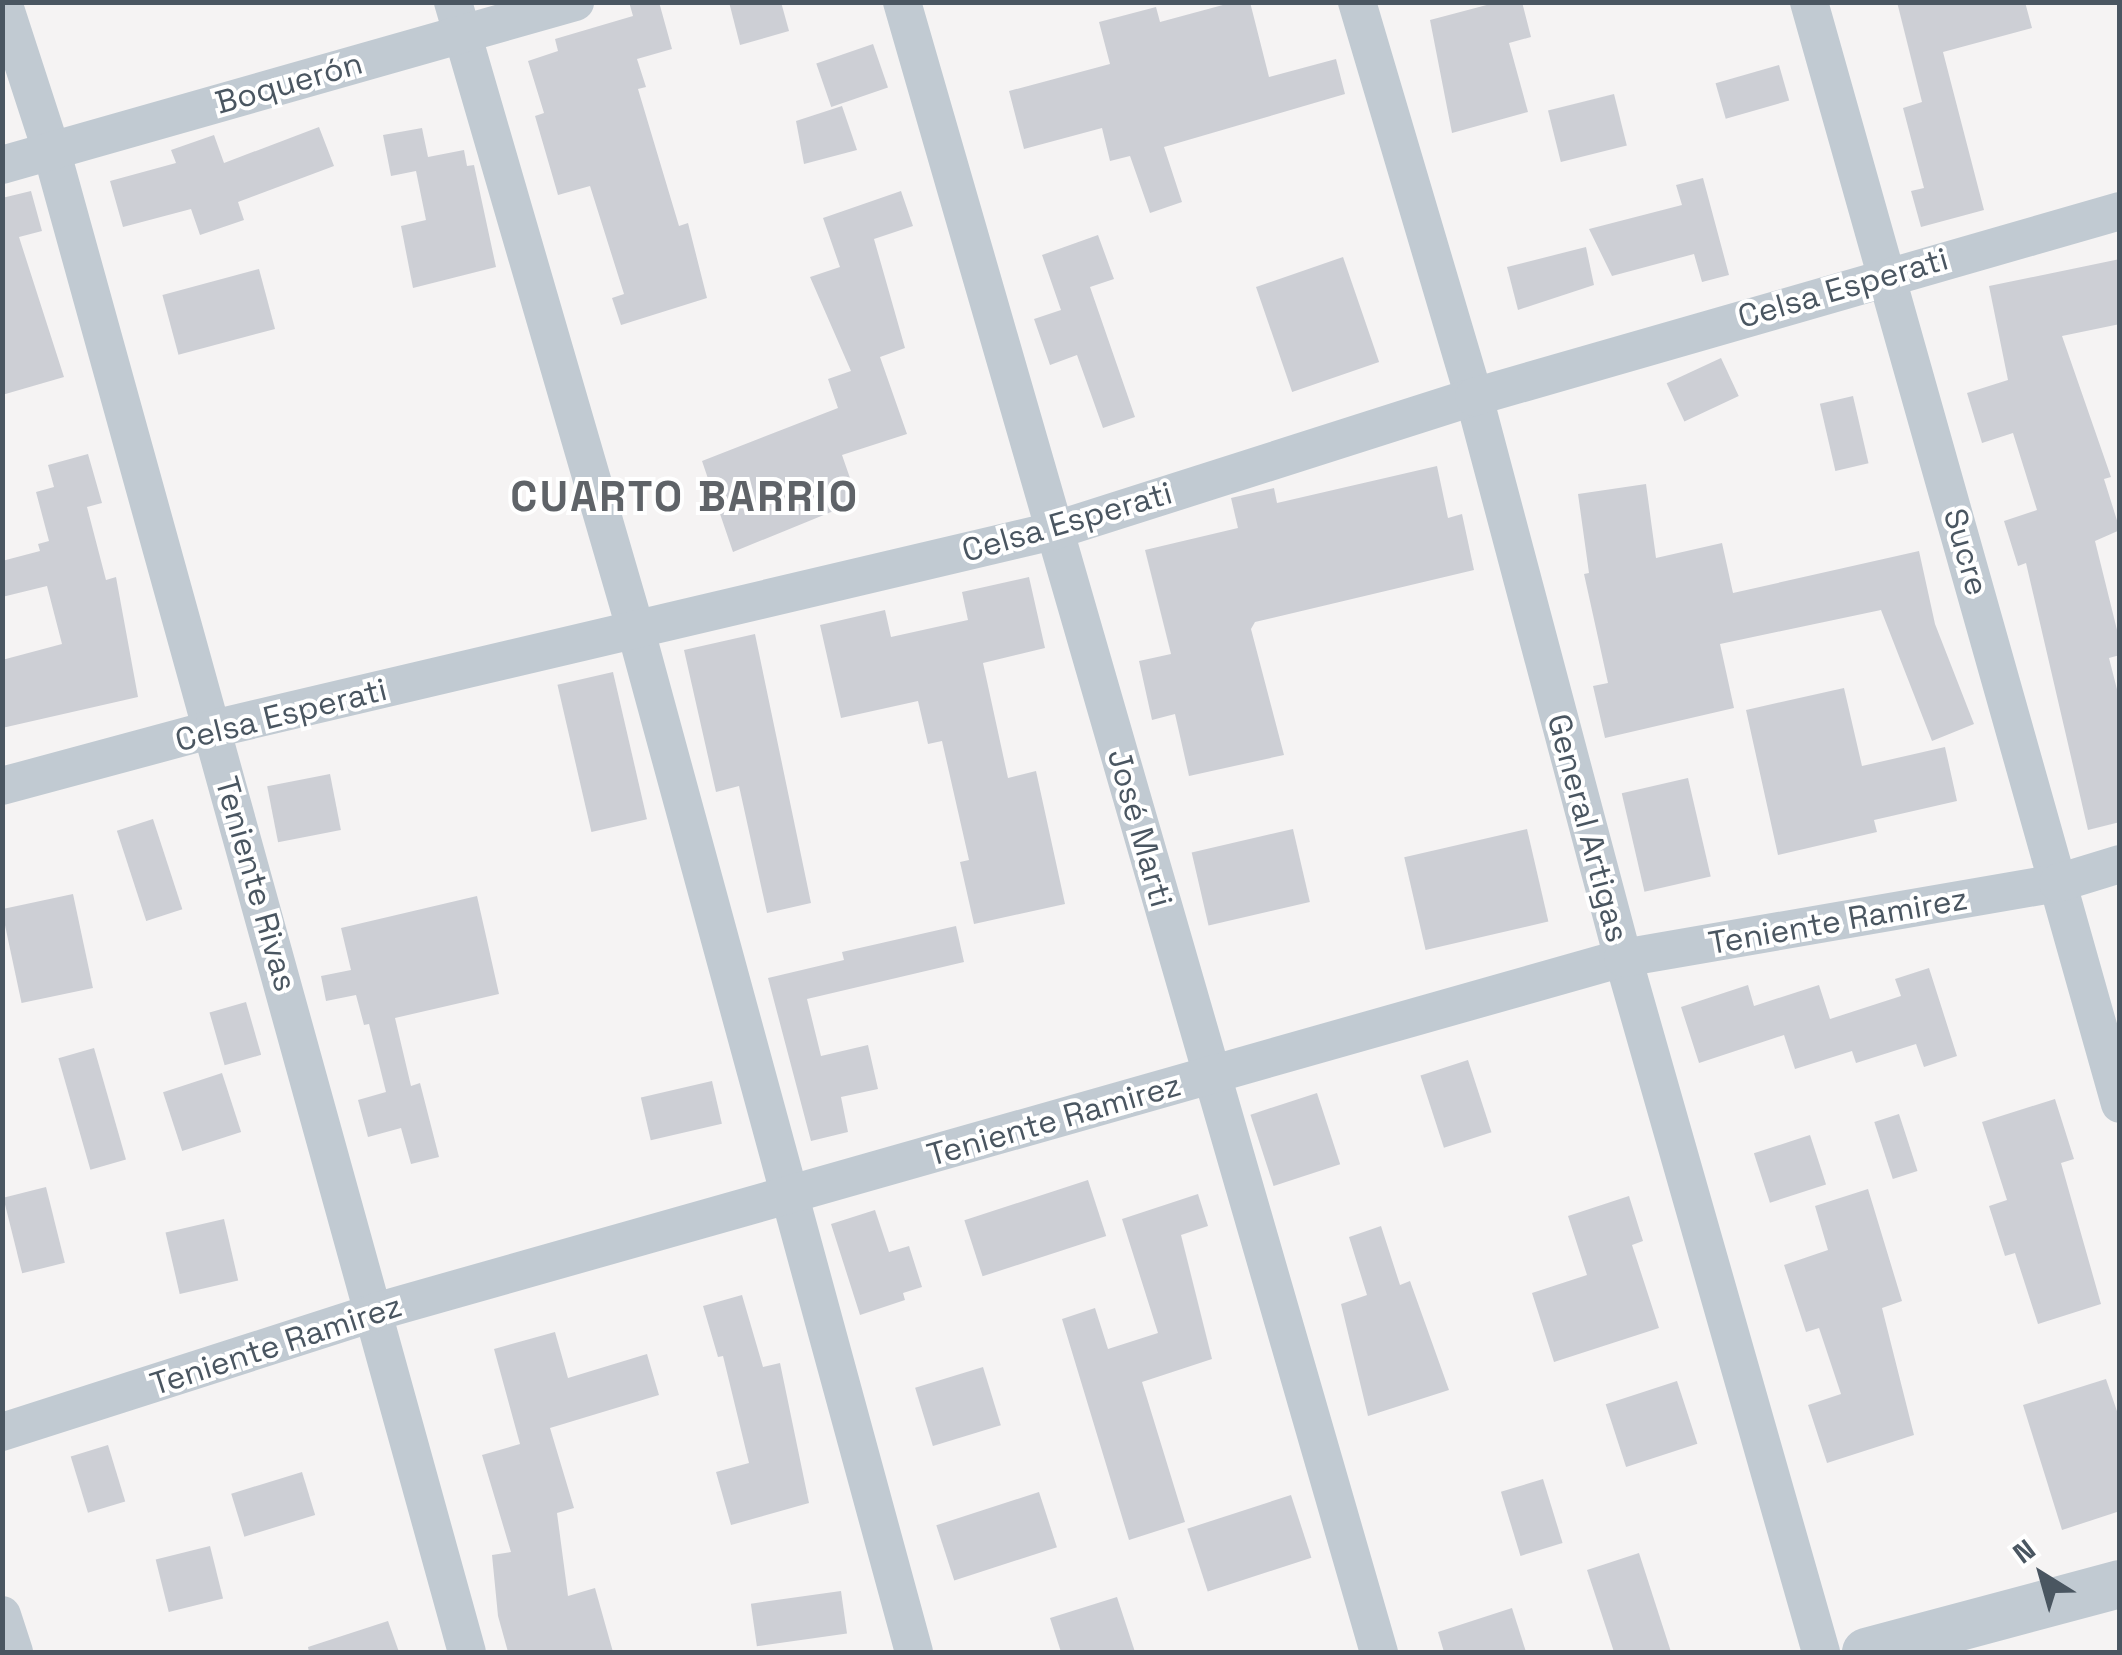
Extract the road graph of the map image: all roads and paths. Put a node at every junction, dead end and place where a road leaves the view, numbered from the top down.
1 (4, 2) edge
2 (575, 2) edge
3 (902, 2) edge
4 (1357, 2) edge
5 (1809, 2) edge
6 (457, 18) edge
7 (52, 153) junction
8 (2, 165) edge
9 (2120, 211) edge
10 (1889, 274) junction
11 (1474, 396) junction
12 (1053, 531) junction
13 (636, 631) junction
14 (213, 729) junction
15 (2, 786) edge
16 (2120, 864) edge
17 (2058, 882) junction
18 (1623, 958) junction
19 (1212, 1075) junction
20 (2120, 1104) edge
21 (785, 1196) junction
22 (375, 1312) junction
23 (2, 1432) edge
24 (2120, 1584) edge
25 (2, 1615) edge
26 (14, 1652) edge
27 (467, 1652) edge
28 (914, 1652) edge
29 (1379, 1652) edge
30 (1821, 1652) edge
31 (1866, 1652) edge

1 - 7 street, Teniente Rivas
2 - 6 street, Boquerón
3 - 12 street, José Marti
4 - 11 street, General Artigas
5 - 10 street, Sucre
6 - 7 street, Boquerón
6 - 13 street
7 - 8 street, Boquerón
7 - 14 street, Teniente Rivas
9 - 10 street, Celsa Esperati
10 - 11 street, Celsa Esperati
10 - 17 street, Sucre
11 - 12 street, Celsa Esperati
11 - 18 street, General Artigas
12 - 13 street, Celsa Esperati
12 - 19 street, José Marti
13 - 14 street, Celsa Esperati
13 - 21 street
14 - 15 street, Celsa Esperati
14 - 22 street, Teniente Rivas
16 - 17 street, Teniente Ramirez
17 - 18 street, Teniente Ramirez
17 - 20 street, Sucre
18 - 19 street, Teniente Ramirez
18 - 30 street, General Artigas
19 - 21 street, Teniente Ramirez
19 - 29 street, José Marti
21 - 22 street, Teniente Ramirez
21 - 28 street
22 - 23 street, Teniente Ramirez
22 - 27 street, Teniente Rivas
24 - 31 street
25 - 26 street

